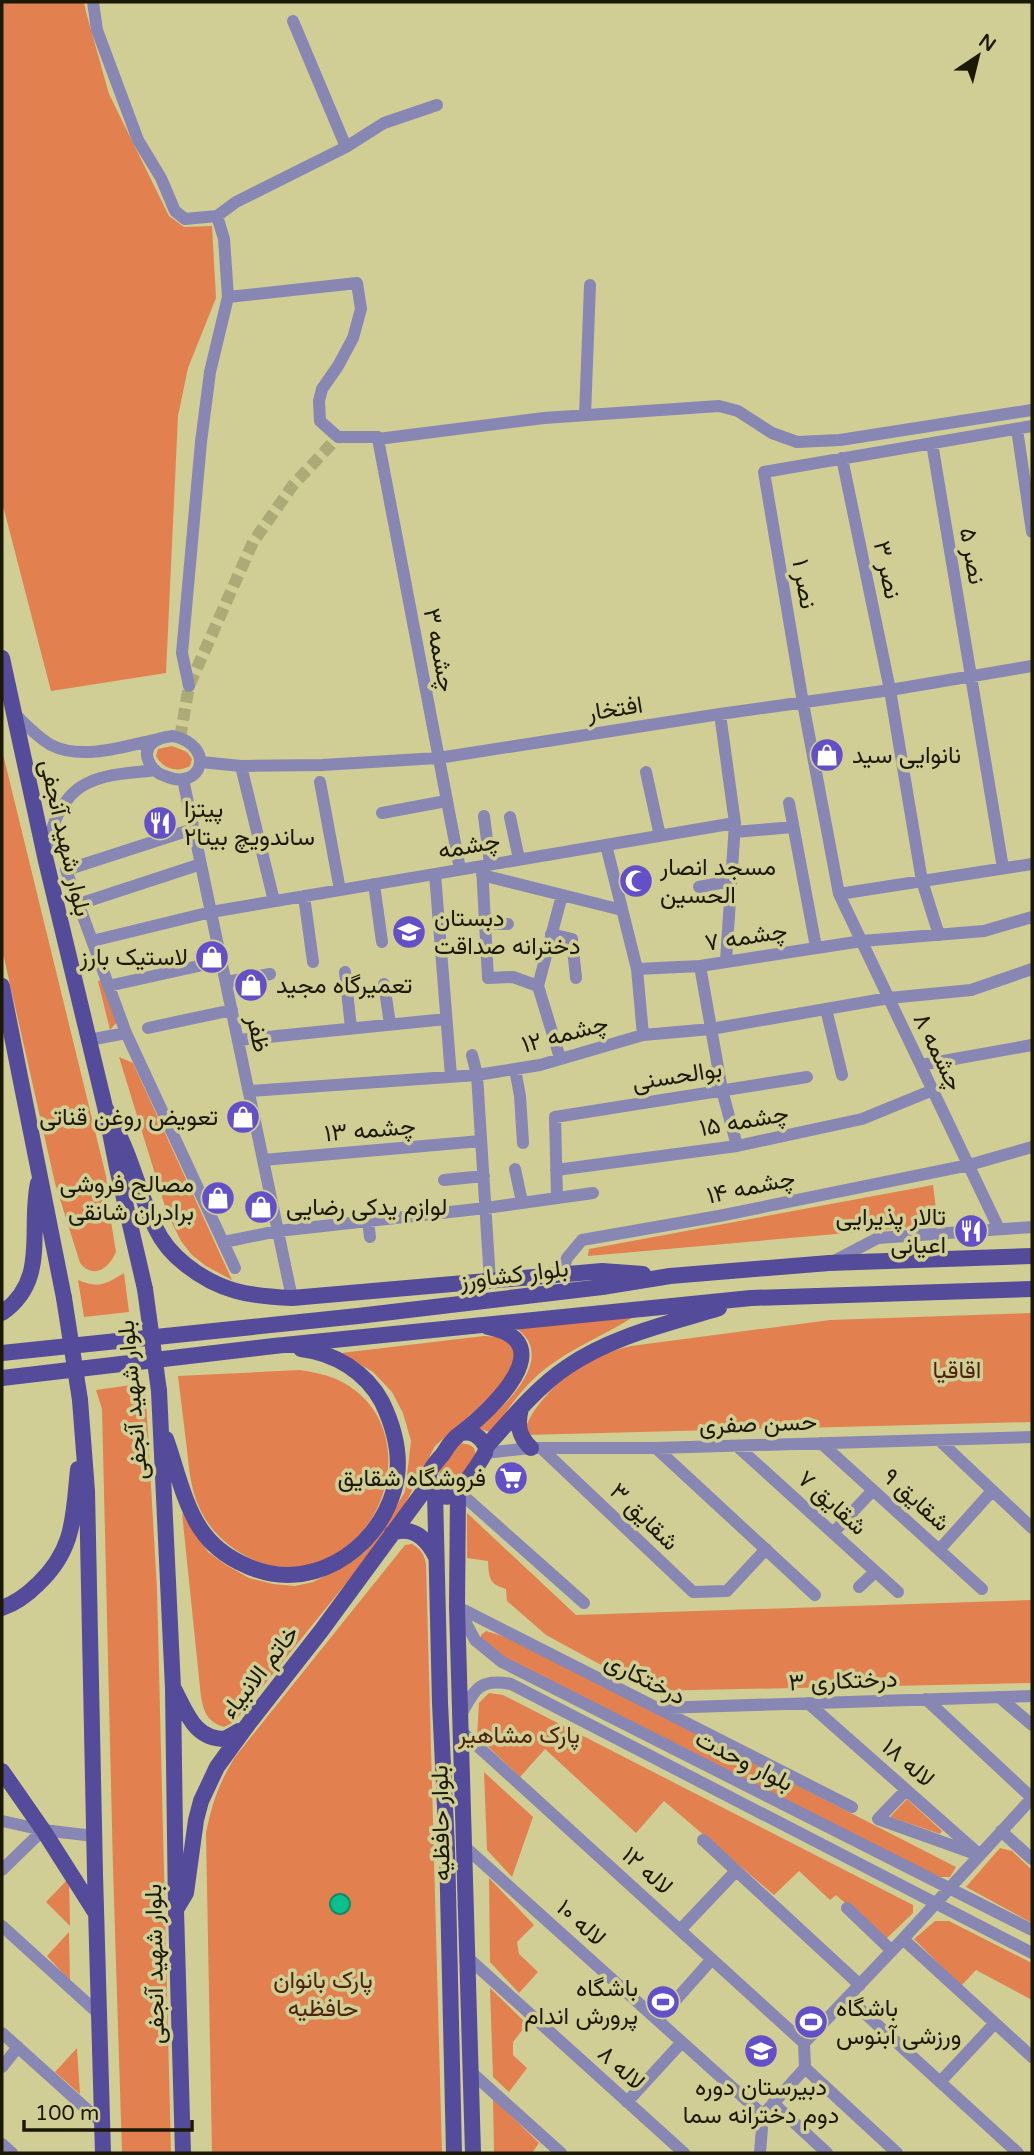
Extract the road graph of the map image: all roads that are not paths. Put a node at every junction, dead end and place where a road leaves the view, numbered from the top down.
1 (93, 2) edge
2 (293, 21) dead end
3 (438, 105) dead end
4 (346, 147) junction
5 (218, 216) junction
6 (590, 285) dead end
7 (228, 298) junction
8 (1032, 410) edge
9 (585, 415) junction
10 (1032, 426) edge
11 (1017, 429) junction
12 (379, 439) junction
13 (932, 443) junction
14 (842, 458) junction
15 (1032, 533) edge
16 (2, 658) edge
17 (1032, 666) edge
18 (971, 676) junction
19 (188, 686) dead end
20 (890, 690) junction
21 (803, 703) junction
22 (14, 713) junction
23 (720, 714) junction
24 (158, 738) junction
25 (438, 758) junction
26 (201, 762) junction
27 (241, 766) junction
28 (155, 770) junction
29 (646, 772) dead end
30 (183, 779) junction
31 (320, 782) dead end
32 (446, 801) junction
33 (789, 803) dead end
34 (383, 813) dead end
35 (484, 816) dead end
36 (510, 817) dead end
37 (793, 827) junction
38 (735, 828) junction
39 (193, 829) junction
40 (660, 835) junction
41 (606, 845) junction
42 (519, 859) junction
43 (46, 861) junction
44 (201, 864) junction
45 (1032, 864) edge
46 (485, 868) junction
47 (1003, 868) junction
48 (460, 869) junction
49 (436, 874) junction
50 (731, 881) junction
51 (922, 881) junction
52 (374, 884) junction
53 (699, 887) dead end
54 (340, 890) junction
55 (839, 894) junction
56 (562, 895) junction
57 (304, 896) junction
58 (274, 901) junction
59 (79, 904) junction
60 (622, 910) junction
61 (211, 912) junction
62 (1032, 917) edge
63 (485, 924) junction
64 (508, 924) dead end
65 (551, 934) junction
66 (939, 934) junction
67 (92, 941) junction
68 (862, 941) junction
69 (382, 942) dead end
70 (817, 947) junction
71 (221, 961) junction
72 (726, 961) junction
73 (313, 962) dead end
74 (700, 966) junction
75 (637, 969) junction
76 (1032, 969) edge
77 (345, 972) dead end
78 (270, 974) dead end
79 (576, 978) dead end
80 (226, 982) junction
81 (384, 984) dead end
82 (2, 986) edge
83 (108, 986) junction
84 (538, 986) junction
85 (889, 998) junction
86 (826, 1009) junction
87 (232, 1010) junction
88 (6, 1012) edge
89 (446, 1019) junction
90 (390, 1024) junction
91 (148, 1028) dead end
92 (351, 1028) junction
93 (711, 1029) junction
94 (126, 1033) junction
95 (643, 1035) junction
96 (89, 1040) junction
97 (238, 1040) junction
98 (1032, 1045) edge
99 (472, 1055) dead end
100 (560, 1058) junction
101 (921, 1065) junction
102 (515, 1069) junction
103 (477, 1075) junction
104 (842, 1075) dead end
105 (451, 1076) junction
106 (807, 1077) dead end
107 (722, 1090) junction
108 (933, 1090) junction
109 (249, 1091) junction
110 (105, 1107) junction
111 (481, 1141) junction
112 (523, 1143) dead end
113 (737, 1146) junction
114 (1032, 1147) edge
115 (263, 1160) junction
116 (969, 1165) junction
117 (515, 1169) dead end
118 (556, 1170) junction
119 (40, 1174) junction
120 (484, 1176) junction
121 (444, 1180) dead end
122 (593, 1193) dead end
123 (557, 1197) junction
124 (522, 1202) junction
125 (486, 1208) junction
126 (368, 1221) junction
127 (1032, 1227) edge
128 (999, 1229) junction
129 (278, 1231) junction
130 (370, 1237) dead end
131 (224, 1242) junction
132 (1032, 1256) edge
133 (829, 1263) junction
134 (235, 1268) dead end
135 (561, 1275) junction
136 (670, 1276) junction
137 (490, 1281) junction
138 (1032, 1289) edge
139 (292, 1298) junction
140 (751, 1298) junction
141 (2, 1313) edge
142 (479, 1325) junction
143 (274, 1346) junction
144 (2, 1353) edge
145 (2, 1378) edge
146 (521, 1408) junction
147 (160, 1423) junction
148 (461, 1433) junction
149 (82, 1436) junction
150 (1032, 1437) edge
151 (939, 1440) junction
152 (821, 1443) junction
153 (737, 1446) junction
154 (536, 1448) junction
155 (656, 1448) junction
156 (485, 1450) junction
157 (432, 1488) junction
158 (873, 1490) junction
159 (458, 1491) junction
160 (992, 1491) junction
161 (1032, 1528) edge
162 (392, 1533) junction
163 (833, 1533) junction
164 (766, 1549) junction
165 (939, 1550) junction
166 (436, 1558) junction
167 (875, 1572) junction
168 (859, 1587) dead end
169 (982, 1589) dead end
170 (898, 1592) dead end
171 (815, 1595) dead end
172 (584, 1603) dead end
173 (457, 1607) junction
174 (2, 1608) edge
175 (173, 1688) junction
176 (1032, 1696) edge
177 (999, 1697) junction
178 (926, 1699) junction
179 (808, 1703) junction
180 (655, 1708) junction
181 (461, 1713) junction
182 (249, 1723) junction
183 (1032, 1725) edge
184 (461, 1731) junction
185 (2, 1771) edge
186 (906, 1790) junction
187 (1032, 1798) edge
188 (852, 1807) dead end
189 (2, 1821) edge
190 (43, 1830) junction
191 (1001, 1831) junction
192 (94, 1836) junction
193 (703, 1840) dead end
194 (464, 1846) junction
195 (980, 1855) junction
196 (1032, 1859) edge
197 (2, 1870) edge
198 (736, 1871) junction
199 (950, 1888) junction
200 (936, 1903) junction
201 (847, 1908) dead end
202 (176, 1910) junction
203 (97, 1915) junction
204 (2, 1926) edge
205 (680, 1930) junction
206 (1032, 1930) edge
207 (903, 1939) junction
208 (892, 1951) junction
209 (1032, 1953) edge
210 (467, 1957) junction
211 (712, 1959) junction
212 (860, 1985) junction
213 (848, 1998) junction
214 (99, 2014) junction
215 (658, 2020) junction
216 (995, 2023) junction
217 (2, 2033) edge
218 (682, 2042) junction
219 (804, 2043) junction
220 (18, 2048) junction
221 (1032, 2057) edge
222 (2, 2067) edge
223 (805, 2068) junction
224 (451, 2072) junction
225 (471, 2072) junction
226 (940, 2082) junction
227 (627, 2102) junction
228 (773, 2103) junction
229 (763, 2115) junction
230 (102, 2123) junction
231 (2, 2144) edge
232 (678, 2151) edge
233 (12, 2153) edge
234 (103, 2153) edge
235 (183, 2153) edge
236 (454, 2153) edge
237 (473, 2153) edge
238 (561, 2153) edge
239 (760, 2153) edge
240 (827, 2153) edge
241 (897, 2153) edge
242 (1018, 2153) edge

1 - 5 street
2 - 4 street
3 - 4 street
4 - 5 street
5 - 7 street
6 - 9 street
7 - 12 street
7 - 19 street
8 - 9 street
9 - 12 street
10 - 11 street
11 - 13 street
11 - 15 street
12 - 25 street, چشمه ۳
13 - 14 street
13 - 18 street, نصر ۵
14 - 20 street, نصر ۳
14 - 21 street, نصر ۱
16 - 22 main road, بلوار شهید آنجفی
17 - 18 street, افتخار
18 - 20 street, افتخار
18 - 47 street, نصر ۵
20 - 21 street, افتخار
20 - 51 street, نصر ۳
21 - 23 street, افتخار
21 - 55 street, نصر ۱
22 - 24 street
22 - 43 main road, بلوار شهید آنجفی
23 - 25 street, افتخار
23 - 38 street
24 - 26 street
24 - 28 street
25 - 27 street, افتخار
25 - 32 street, چشمه ۳
26 - 27 street, افتخار
26 - 30 street
27 - 58 street
28 - 30 street
28 - 43 street
29 - 40 street
30 - 39 street, ظفر
31 - 54 street
32 - 34 street
32 - 48 street, چشمه ۳
33 - 37 street
35 - 46 street
36 - 42 street
37 - 38 street, چشمه
37 - 70 street
38 - 40 street, چشمه
38 - 50 street
39 - 44 street, ظفر
39 - 59 street
40 - 41 street, چشمه
41 - 42 street, چشمه
41 - 60 street
42 - 46 street, چشمه
43 - 96 main road, بلوار شهید آنجفی
44 - 59 street
44 - 61 street, ظفر
45 - 47 street
46 - 48 street, چشمه
46 - 56 street
46 - 63 street
47 - 51 street
48 - 49 street, چشمه
49 - 52 street, چشمه
49 - 89 street
50 - 53 street
50 - 72 street
51 - 55 street
51 - 66 street, نصر ۳
52 - 54 street, چشمه
52 - 69 street
54 - 57 street, چشمه
55 - 68 street, چشمه ۸
56 - 60 street
56 - 65 street
57 - 58 street, چشمه
57 - 73 street
58 - 61 street, چشمه
59 - 67 street
60 - 75 street
61 - 67 street, چشمه
61 - 71 street, ظفر
62 - 66 street, چشمه ۷
63 - 64 street
63 - 84 street
65 - 79 street
65 - 84 street
66 - 68 street, چشمه ۷
67 - 83 street
68 - 70 street, چشمه ۷
68 - 85 street, چشمه ۸
70 - 72 street, چشمه ۷
71 - 80 street, ظفر
71 - 83 street
72 - 74 street, چشمه ۷
74 - 75 street, چشمه ۷
74 - 93 street
75 - 95 street
76 - 85 street, چشمه ۱۲
77 - 92 street
78 - 80 street
80 - 87 street, ظفر
81 - 90 street
82 - 88 main road
83 - 94 street
84 - 100 street
85 - 86 street, چشمه ۱۲
85 - 101 street, چشمه ۸
86 - 93 street, چشمه ۱۲
86 - 104 street
87 - 91 street
87 - 97 street, ظفر
88 - 119 main road
89 - 90 street
89 - 105 street
90 - 92 street
92 - 97 street
93 - 95 street, چشمه ۱۲
93 - 107 street
94 - 96 street
94 - 131 street
95 - 100 street, چشمه ۱۲
96 - 110 main road, بلوار شهید آنجفی
97 - 109 street, ظفر
98 - 101 street
99 - 103 street
100 - 102 street, چشمه ۱۲
101 - 108 street, چشمه ۸
102 - 103 street, چشمه ۱۲
102 - 112 street
103 - 105 street, چشمه ۱۲
103 - 111 street
105 - 109 street, چشمه ۱۲
106 - 107 street, بوالحسنی
107 - 113 street
107 - 118 street, بوالحسنی
108 - 113 street, چشمه ۱۵
108 - 116 street, چشمه ۸
109 - 115 street, ظفر
110 - 139 main road
110 - 147 main road, بلوار شهید آنجفی, bridge
111 - 115 street, چشمه ۱۳
111 - 120 street
113 - 118 street, چشمه ۱۵
114 - 116 street, چشمه ۱۴
115 - 129 street, ظفر
116 - 128 street, چشمه ۸
116 - 135 street, چشمه ۱۴
117 - 124 street
118 - 123 street
119 - 141 main road
119 - 149 main road, bridge
120 - 121 street
120 - 125 street
122 - 123 street
123 - 124 street
124 - 125 street
125 - 126 street
125 - 137 street
126 - 129 street
126 - 130 street
127 - 128 street
128 - 133 street
129 - 131 street
129 - 139 street, ظفر
131 - 134 street
132 - 133 main road, بلوار کشاورز
133 - 136 main road, بلوار کشاورز
135 - 136 main road
135 - 137 main road
136 - 144 main road, بلوار کشاورز
137 - 139 main road
138 - 140 main road, بلوار کشاورز
140 - 142 main road, بلوار کشاورز
140 - 146 main road
142 - 143 main road, بلوار کشاورز
142 - 148 main road
143 - 145 main road, بلوار کشاورز
143 - 147 main road
146 - 154 main road
146 - 156 main road
147 - 175 main road, بلوار شهید آنجفی
148 - 156 main road
148 - 157 main road
149 - 174 main road
149 - 192 main road
150 - 151 street, حسن صفری
151 - 152 street, حسن صفری
151 - 160 street
152 - 153 street, حسن صفری
152 - 158 street, شقایق ۹
153 - 155 street, حسن صفری
153 - 163 street, شقایق ۷
154 - 155 street, حسن صفری
154 - 156 street, حسن صفری
154 - 164 street, شقایق ۳
155 - 164 street
156 - 159 main road
157 - 159 main road
157 - 162 main road, خاتم الانبیاء
157 - 166 main road, بلوار حافظیه
158 - 163 street
158 - 165 street, شقایق ۹
159 - 172 street
159 - 173 main road, بلوار حافظیه
160 - 161 street
160 - 165 street
162 - 166 main road
162 - 182 main road, خاتم الانبیاء
163 - 167 street, شقایق ۷
164 - 171 street
165 - 169 street, شقایق ۹
166 - 224 main road, بلوار حافظیه
167 - 168 street
167 - 170 street, شقایق ۷
173 - 180 street, درختکاری
173 - 181 main road, بلوار حافظیه
173 - 199 street, بلوار وحدت
175 - 182 main road
175 - 202 main road, بلوار شهید آنجفی
176 - 177 street, درختکاری ۳
177 - 178 street, درختکاری ۳
177 - 183 street
178 - 179 street, درختکاری ۳
178 - 187 street
179 - 180 street, درختکاری ۳
179 - 186 street, لاله ۱۸
180 - 188 street, درختکاری
181 - 184 main road, بلوار حافظیه
181 - 200 street, بلوار وحدت
182 - 202 main road, خاتم الانبیاء
184 - 194 main road, بلوار حافظیه
184 - 205 street, لاله ۱۲
185 - 190 main road
186 - 195 street, لاله ۱۸
186 - 195 street
187 - 191 street
189 - 190 street
190 - 192 street
190 - 197 street
190 - 203 main road
191 - 195 street
191 - 196 street
192 - 203 main road
193 - 198 street
194 - 210 main road, بلوار حافظیه
194 - 215 street, لاله ۱۰
195 - 199 street
198 - 205 street
198 - 212 street
199 - 200 street
199 - 206 street, بلوار وحدت
200 - 207 street
200 - 209 street, بلوار وحدت
201 - 208 street
202 - 235 main road, بلوار شهید آنجفی
203 - 214 main road
204 - 214 street
205 - 211 street, لاله ۱۲
207 - 208 street
207 - 216 street
208 - 212 street
210 - 225 main road, بلوار حافظیه
210 - 227 street, لاله ۸
211 - 215 street
211 - 219 street, لاله ۱۲
212 - 213 street
213 - 219 street
213 - 226 street
214 - 230 main road
215 - 218 street, لاله ۱۰
216 - 221 street
216 - 226 street
217 - 220 street
218 - 227 street
218 - 229 street, لاله ۱۰
219 - 223 street
220 - 222 street
220 - 230 street
223 - 228 street
223 - 241 street
224 - 225 main road
224 - 236 main road, بلوار حافظیه
225 - 237 main road, بلوار حافظیه
225 - 238 street
226 - 242 street
227 - 232 street, لاله ۸
228 - 229 street
228 - 240 street
229 - 239 street
230 - 234 main road
231 - 233 street

